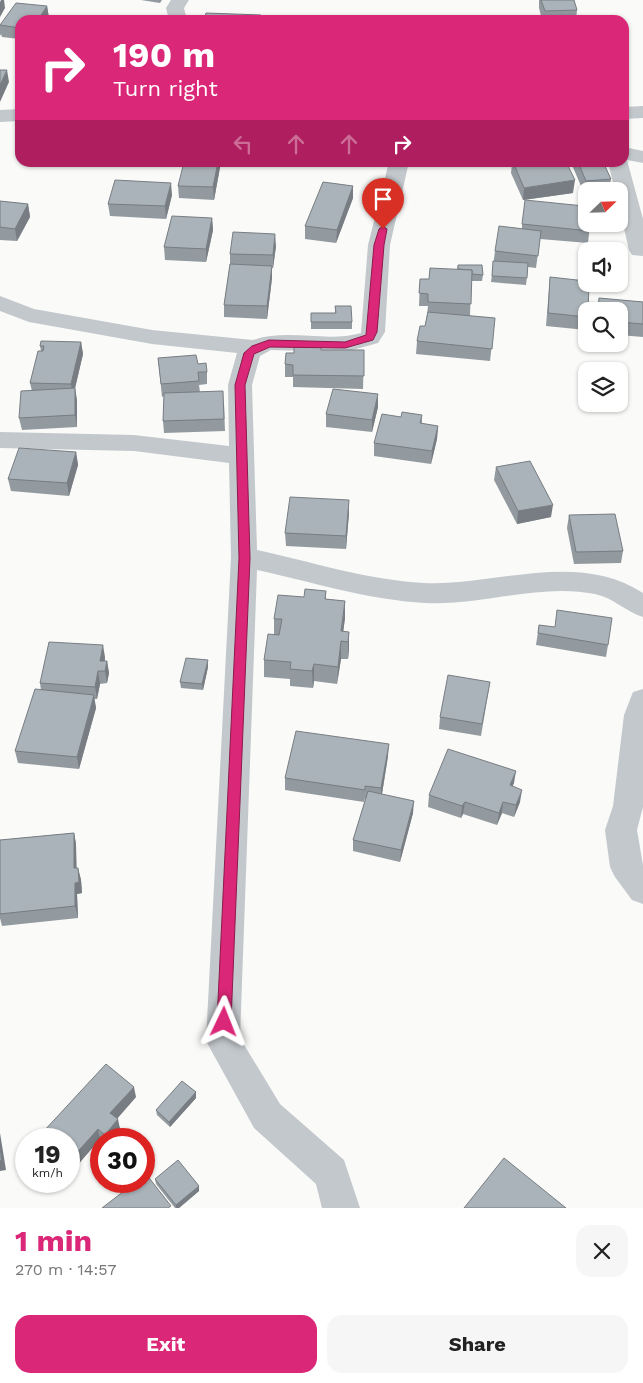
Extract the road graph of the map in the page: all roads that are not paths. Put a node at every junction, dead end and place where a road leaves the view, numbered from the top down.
1 (180, 0) edge
2 (177, 15) edge
3 (643, 112) edge
4 (629, 113) edge
5 (15, 115) edge
6 (0, 116) edge
7 (629, 154) edge
8 (643, 157) edge
9 (398, 167) edge
10 (619, 167) edge
11 (640, 250) dead end
12 (0, 303) edge
13 (255, 348) junction
14 (0, 440) edge
15 (242, 456) junction
16 (244, 558) junction
17 (643, 606) edge
18 (643, 700) edge
19 (643, 890) edge
20 (341, 1208) edge

1 - 2 street
3 - 4 street
5 - 6 street
7 - 8 street
9 - 13 street
10 - 11 street
12 - 13 street
13 - 15 street
14 - 15 street
15 - 16 street
16 - 17 street
16 - 20 street
18 - 19 street

